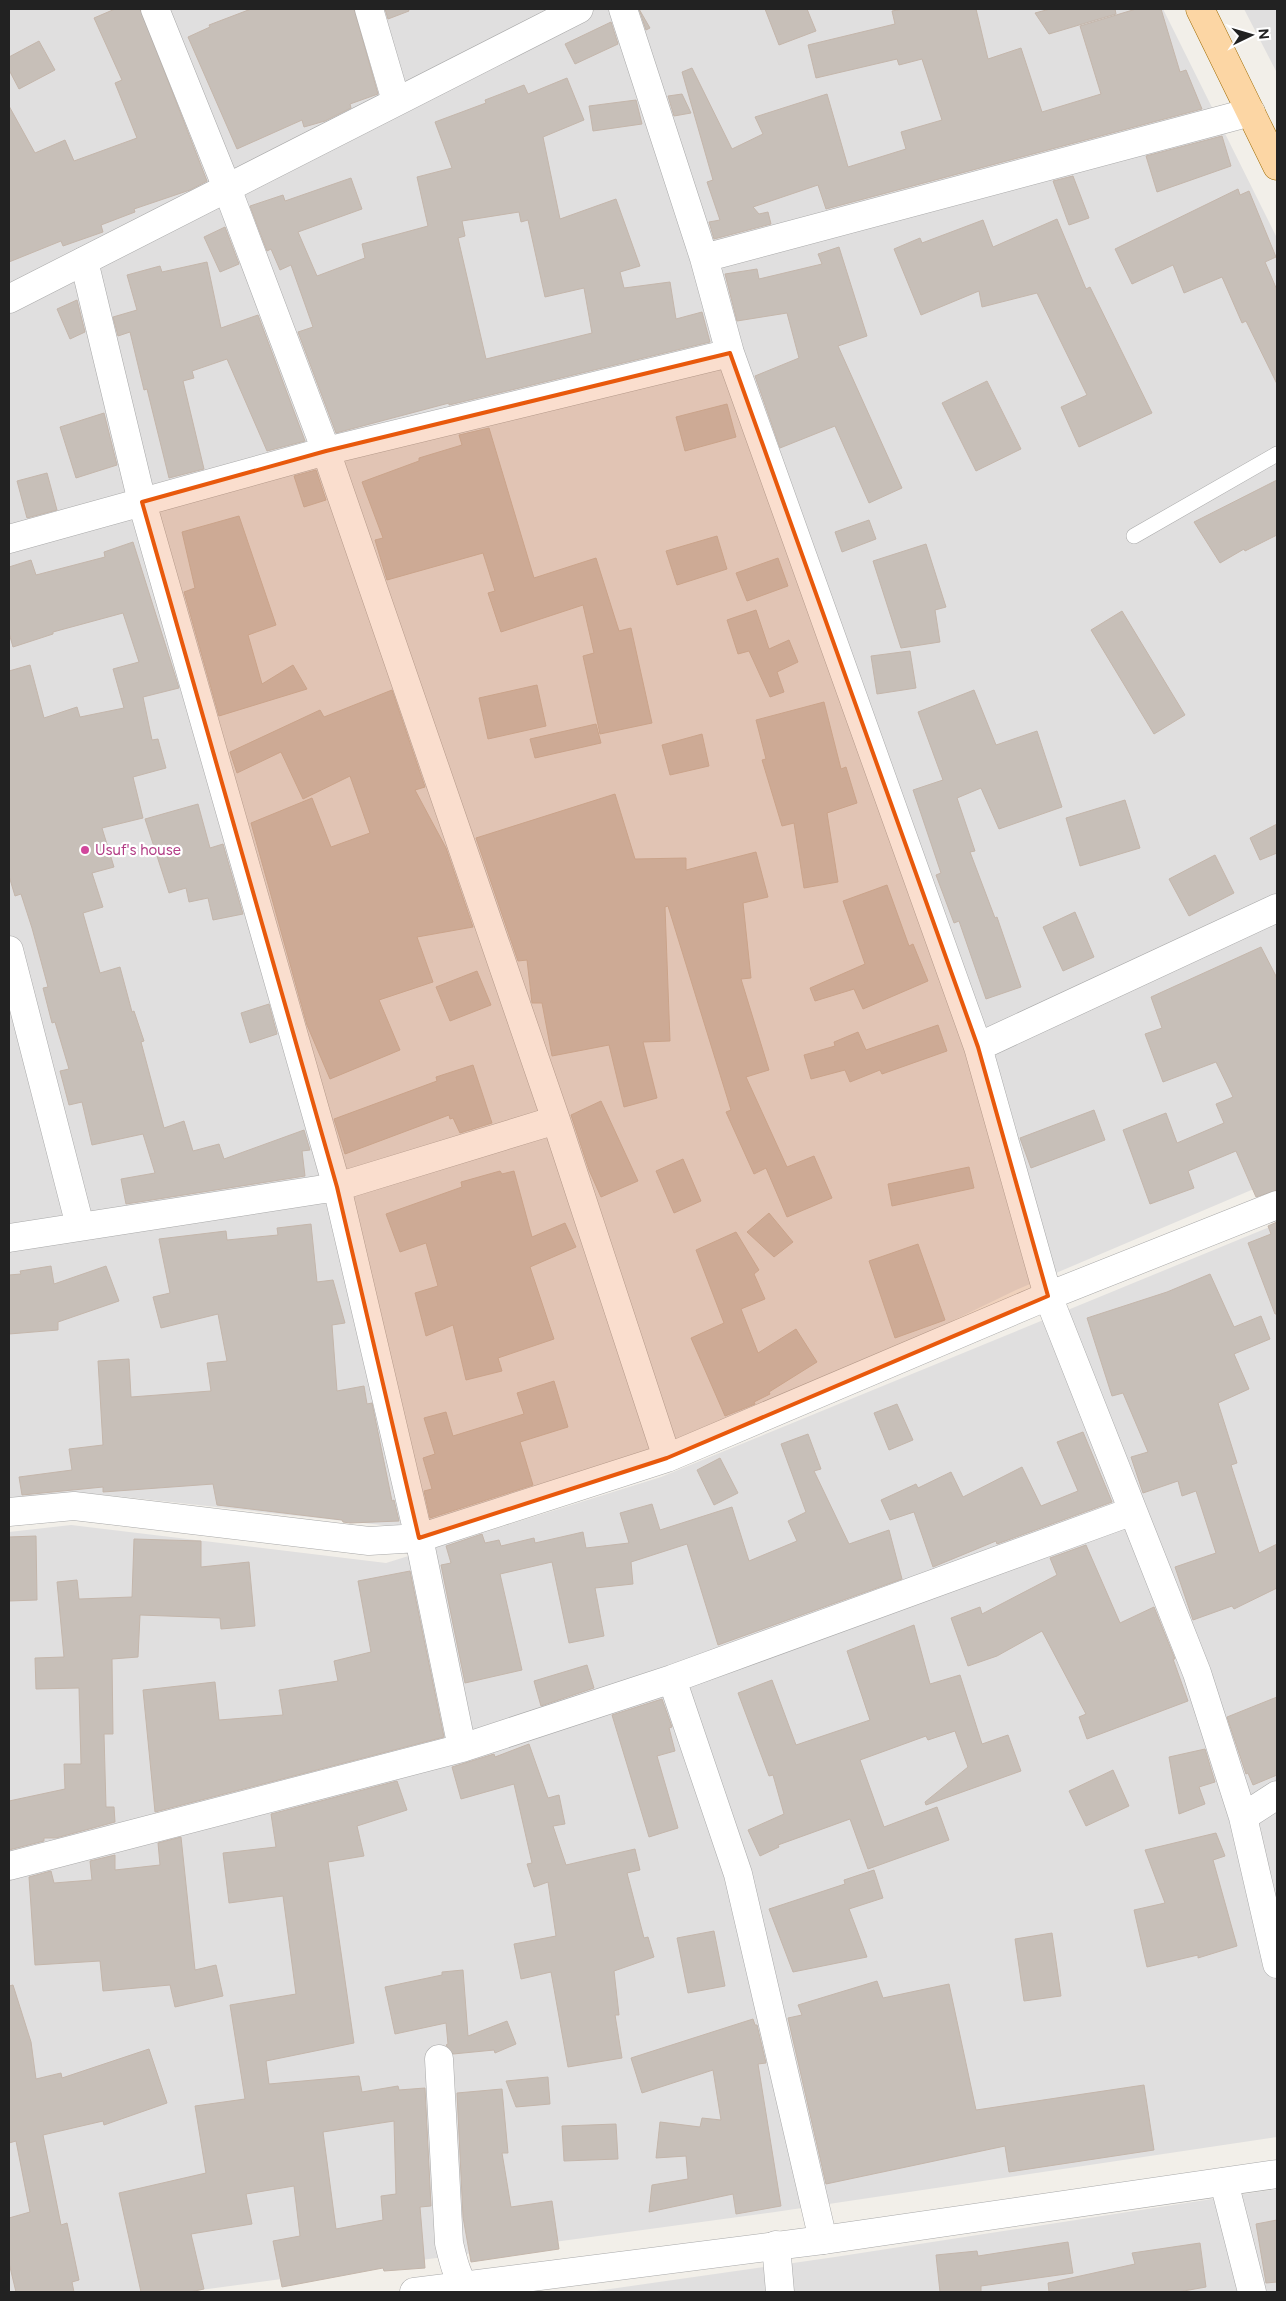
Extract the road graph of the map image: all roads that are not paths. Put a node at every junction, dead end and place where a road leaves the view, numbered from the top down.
1 (155, 9) edge
2 (368, 9) edge
3 (579, 9) edge
4 (623, 9) edge
5 (1200, 9) edge
6 (396, 101) junction
7 (1251, 112) junction
8 (1277, 166) edge
9 (227, 188) junction
10 (704, 258) junction
11 (84, 261) junction
12 (9, 300) edge
13 (730, 353) junction
14 (326, 451) junction
15 (1277, 454) edge
16 (142, 502) junction
17 (1134, 536) dead end
18 (9, 539) edge
19 (1277, 908) edge
20 (9, 950) edge
21 (978, 1047) junction
22 (556, 1120) junction
23 (337, 1187) junction
24 (1277, 1205) edge
25 (80, 1226) junction
26 (9, 1238) edge
27 (1048, 1296) junction
28 (667, 1458) junction
29 (1132, 1511) junction
30 (9, 1512) edge
31 (419, 1538) junction
32 (672, 1680) junction
33 (462, 1748) junction
34 (1277, 1795) edge
35 (1243, 1817) junction
36 (9, 1866) edge
37 (1277, 1964) edge
38 (439, 2059) dead end
39 (1277, 2174) edge
40 (1224, 2182) junction
41 (823, 2240) junction
42 (776, 2246) junction
43 (466, 2289) edge
44 (414, 2292) edge
45 (780, 2292) edge
46 (1252, 2292) edge

1 - 9 street
2 - 6 street
3 - 6 street
4 - 10 street
5 - 7 main road
6 - 9 street
7 - 8 main road
7 - 10 street
9 - 11 street
9 - 14 street
10 - 13 street
11 - 12 street
11 - 16 street
13 - 14 street
13 - 21 street
14 - 16 street
14 - 22 street
15 - 17 lane
16 - 18 street
16 - 23 street
19 - 21 street
20 - 25 street
21 - 27 street
22 - 23 street
22 - 28 street
23 - 25 street
23 - 31 street
24 - 27 street
25 - 26 street
27 - 28 street
27 - 29 street
28 - 31 street
29 - 32 street
29 - 35 street
30 - 31 street
31 - 33 street
32 - 33 street
32 - 41 street
33 - 36 street
34 - 35 street
35 - 37 street
38 - 43 street
39 - 40 street
40 - 41 street
40 - 46 street
41 - 42 street
42 - 43 street
42 - 45 street
43 - 44 street

